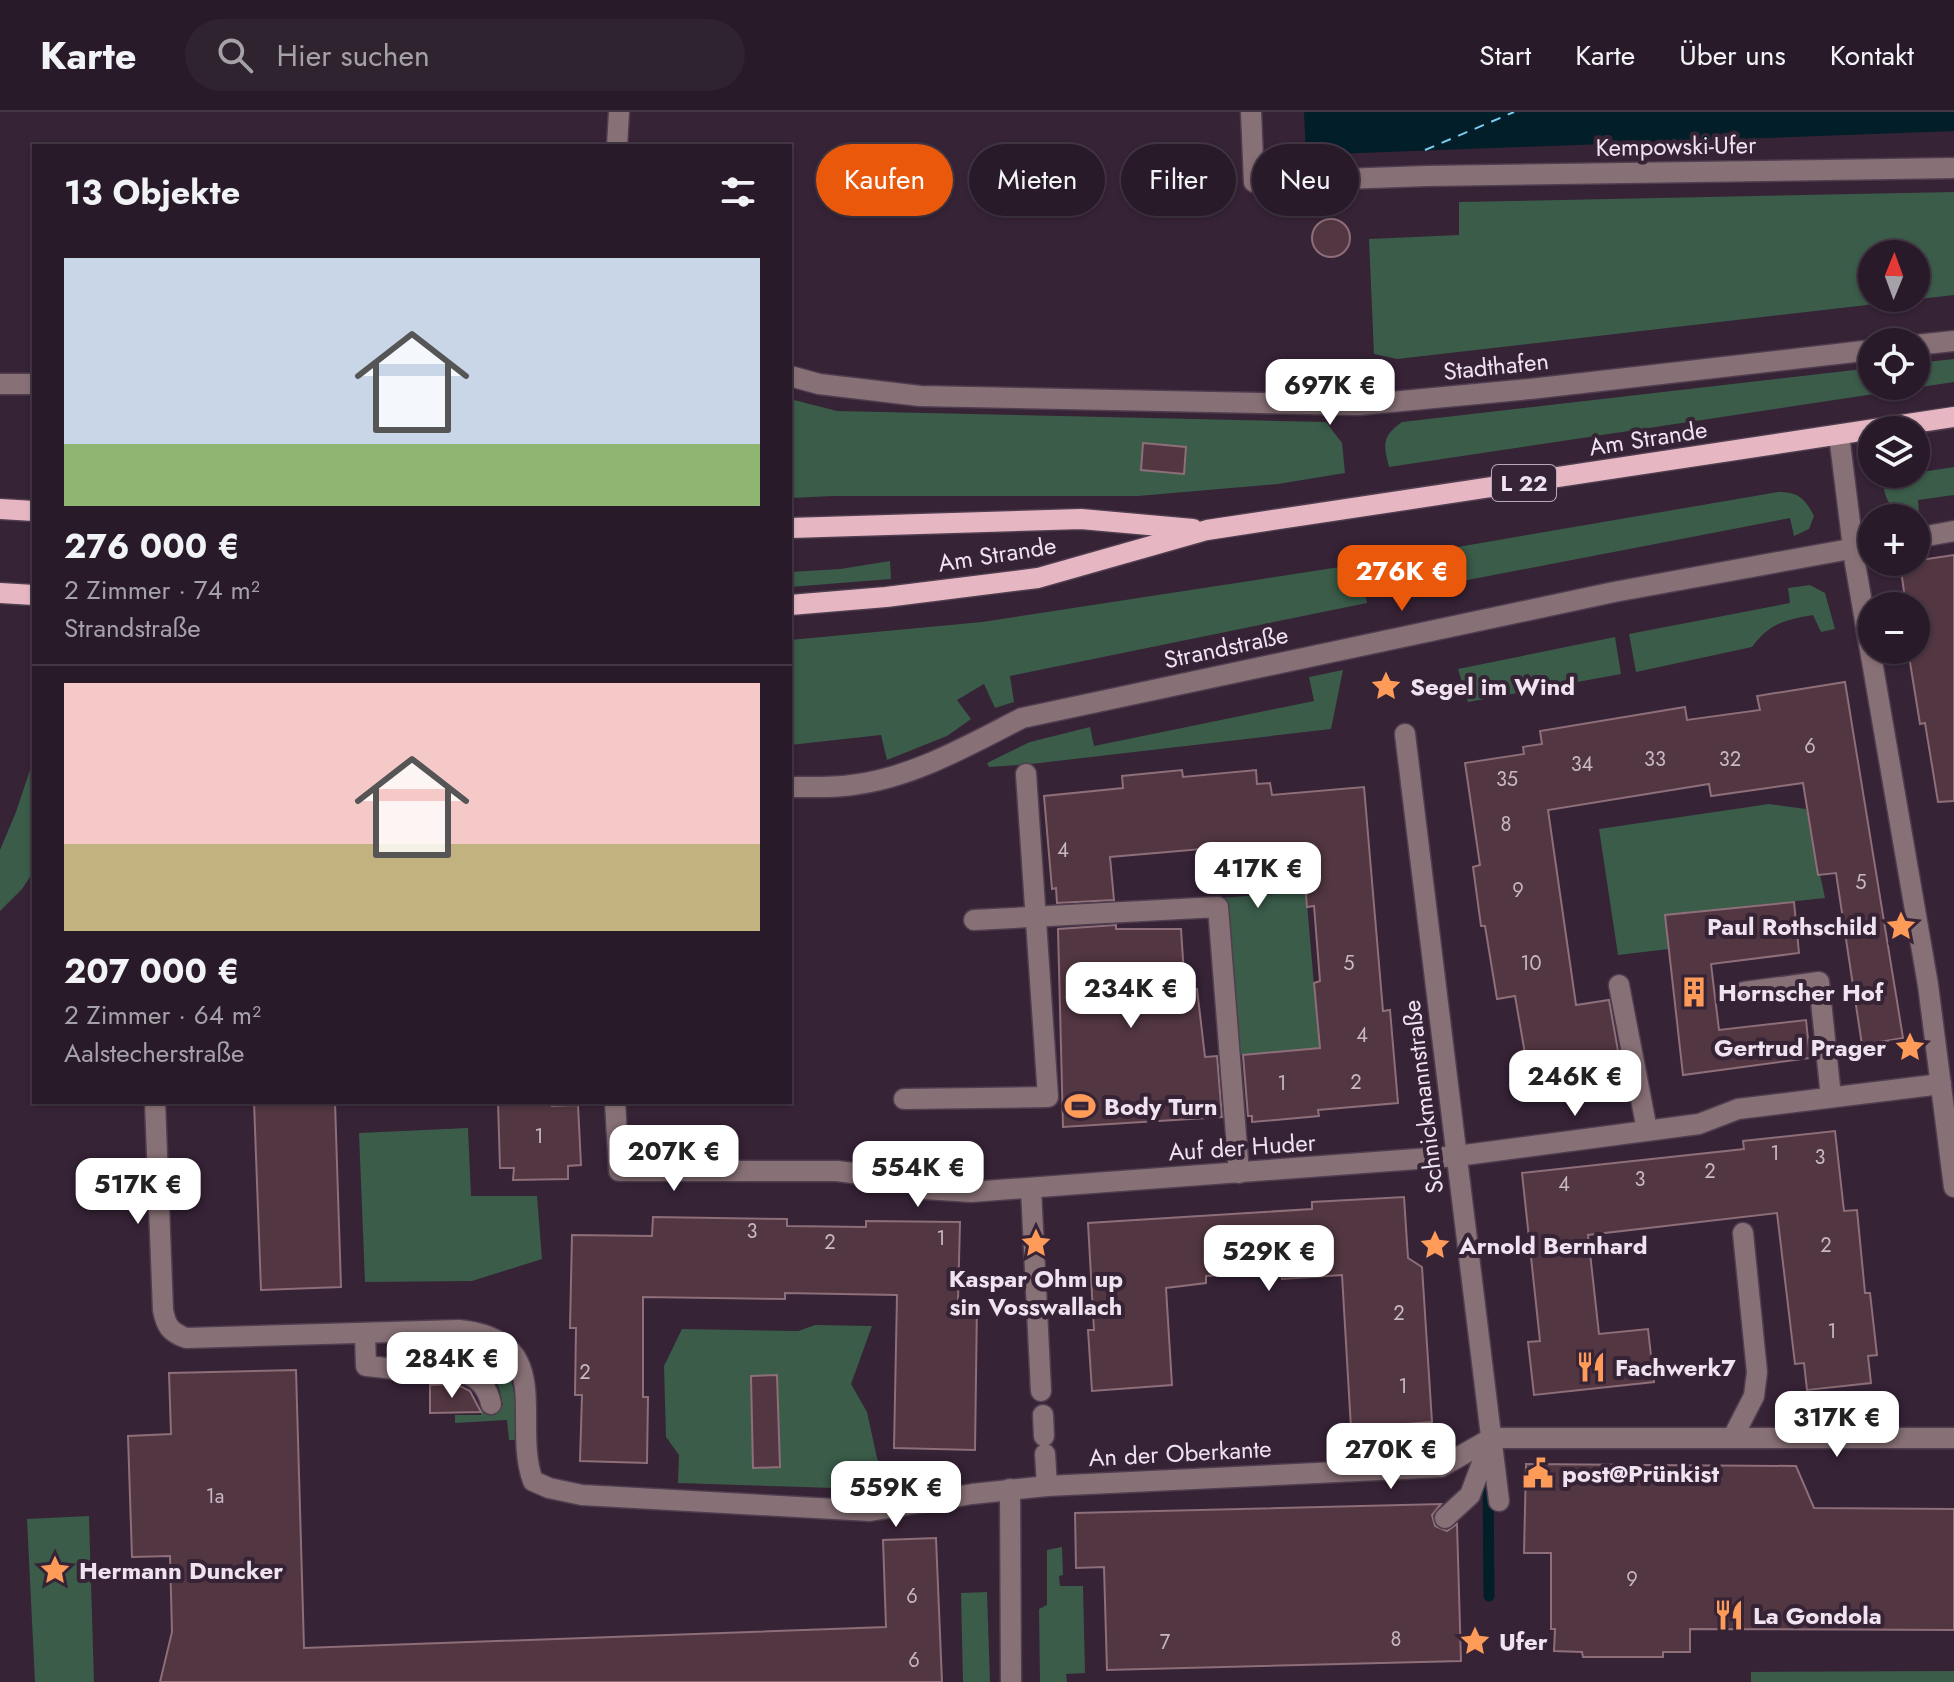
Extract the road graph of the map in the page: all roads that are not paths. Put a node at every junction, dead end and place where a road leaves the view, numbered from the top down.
1 (619, 112) edge
2 (1251, 112) edge
3 (617, 144) edge
4 (1954, 168) edge
5 (1954, 341) edge
6 (1930, 344) edge
7 (1858, 352) edge
8 (792, 377) edge
9 (0, 384) edge
10 (32, 384) edge
11 (1954, 417) edge
12 (1839, 435) junction
13 (0, 509) edge
14 (32, 511) edge
15 (1858, 524) edge
16 (792, 528) edge
17 (1207, 530) junction
18 (1954, 531) edge
19 (1930, 535) edge
20 (1858, 548) edge
21 (1867, 576) edge
22 (0, 593) edge
23 (32, 595) edge
24 (792, 605) edge
25 (1405, 734) dead end
26 (1026, 774) dead end
27 (792, 787) edge
28 (1038, 918) junction
29 (974, 920) dead end
30 (1619, 985) dead end
31 (1744, 992) dead end
32 (1944, 1042) edge
33 (1941, 1084) junction
34 (1831, 1097) junction
35 (904, 1099) dead end
36 (155, 1104) edge
37 (615, 1104) edge
38 (1647, 1130) junction
39 (1457, 1156) junction
40 (1239, 1173) junction
41 (1954, 1187) edge
42 (1031, 1189) junction
43 (1743, 1233) dead end
44 (365, 1334) junction
45 (1041, 1391) dead end
46 (491, 1404) dead end
47 (1044, 1435) dead end
48 (1733, 1437) junction
49 (1492, 1438) junction
50 (1954, 1438) edge
51 (1047, 1486) junction
52 (1010, 1489) junction
53 (1499, 1501) dead end
54 (1445, 1518) dead end
55 (1011, 1682) edge

1 - 3 street
2 - 4 street, Kempowski-Ufer
5 - 6 street
7 - 8 street, Stadthafen
9 - 10 street
11 - 12 main road, Am Strande / L 22
12 - 15 street
12 - 17 main road, Am Strande / L 22
13 - 14 main road
16 - 17 main road, Am Strande / L 22
17 - 24 main road, Am Strande / L 22
18 - 19 street
20 - 27 street, Strandstraße
21 - 32 street
22 - 23 main road
25 - 39 street, Schnickmannstraße
26 - 28 street
28 - 29 street
28 - 35 street
28 - 40 street
30 - 38 street
31 - 34 street
32 - 33 street
33 - 34 street, Auf der Huder
33 - 41 street
34 - 38 street, Auf der Huder
36 - 44 street
37 - 42 street, Auf der Huder
38 - 39 street, Auf der Huder
39 - 40 street, Auf der Huder
39 - 49 street, Schnickmannstraße
40 - 42 street, Auf der Huder
42 - 45 street
43 - 48 street
44 - 46 street
44 - 52 street, An der Oberkante
47 - 51 street
48 - 49 street, An der Oberkante
48 - 50 street, An der Oberkante
49 - 51 street, An der Oberkante
49 - 53 street, Schnickmannstraße
49 - 54 street
51 - 52 street, An der Oberkante
52 - 55 street

